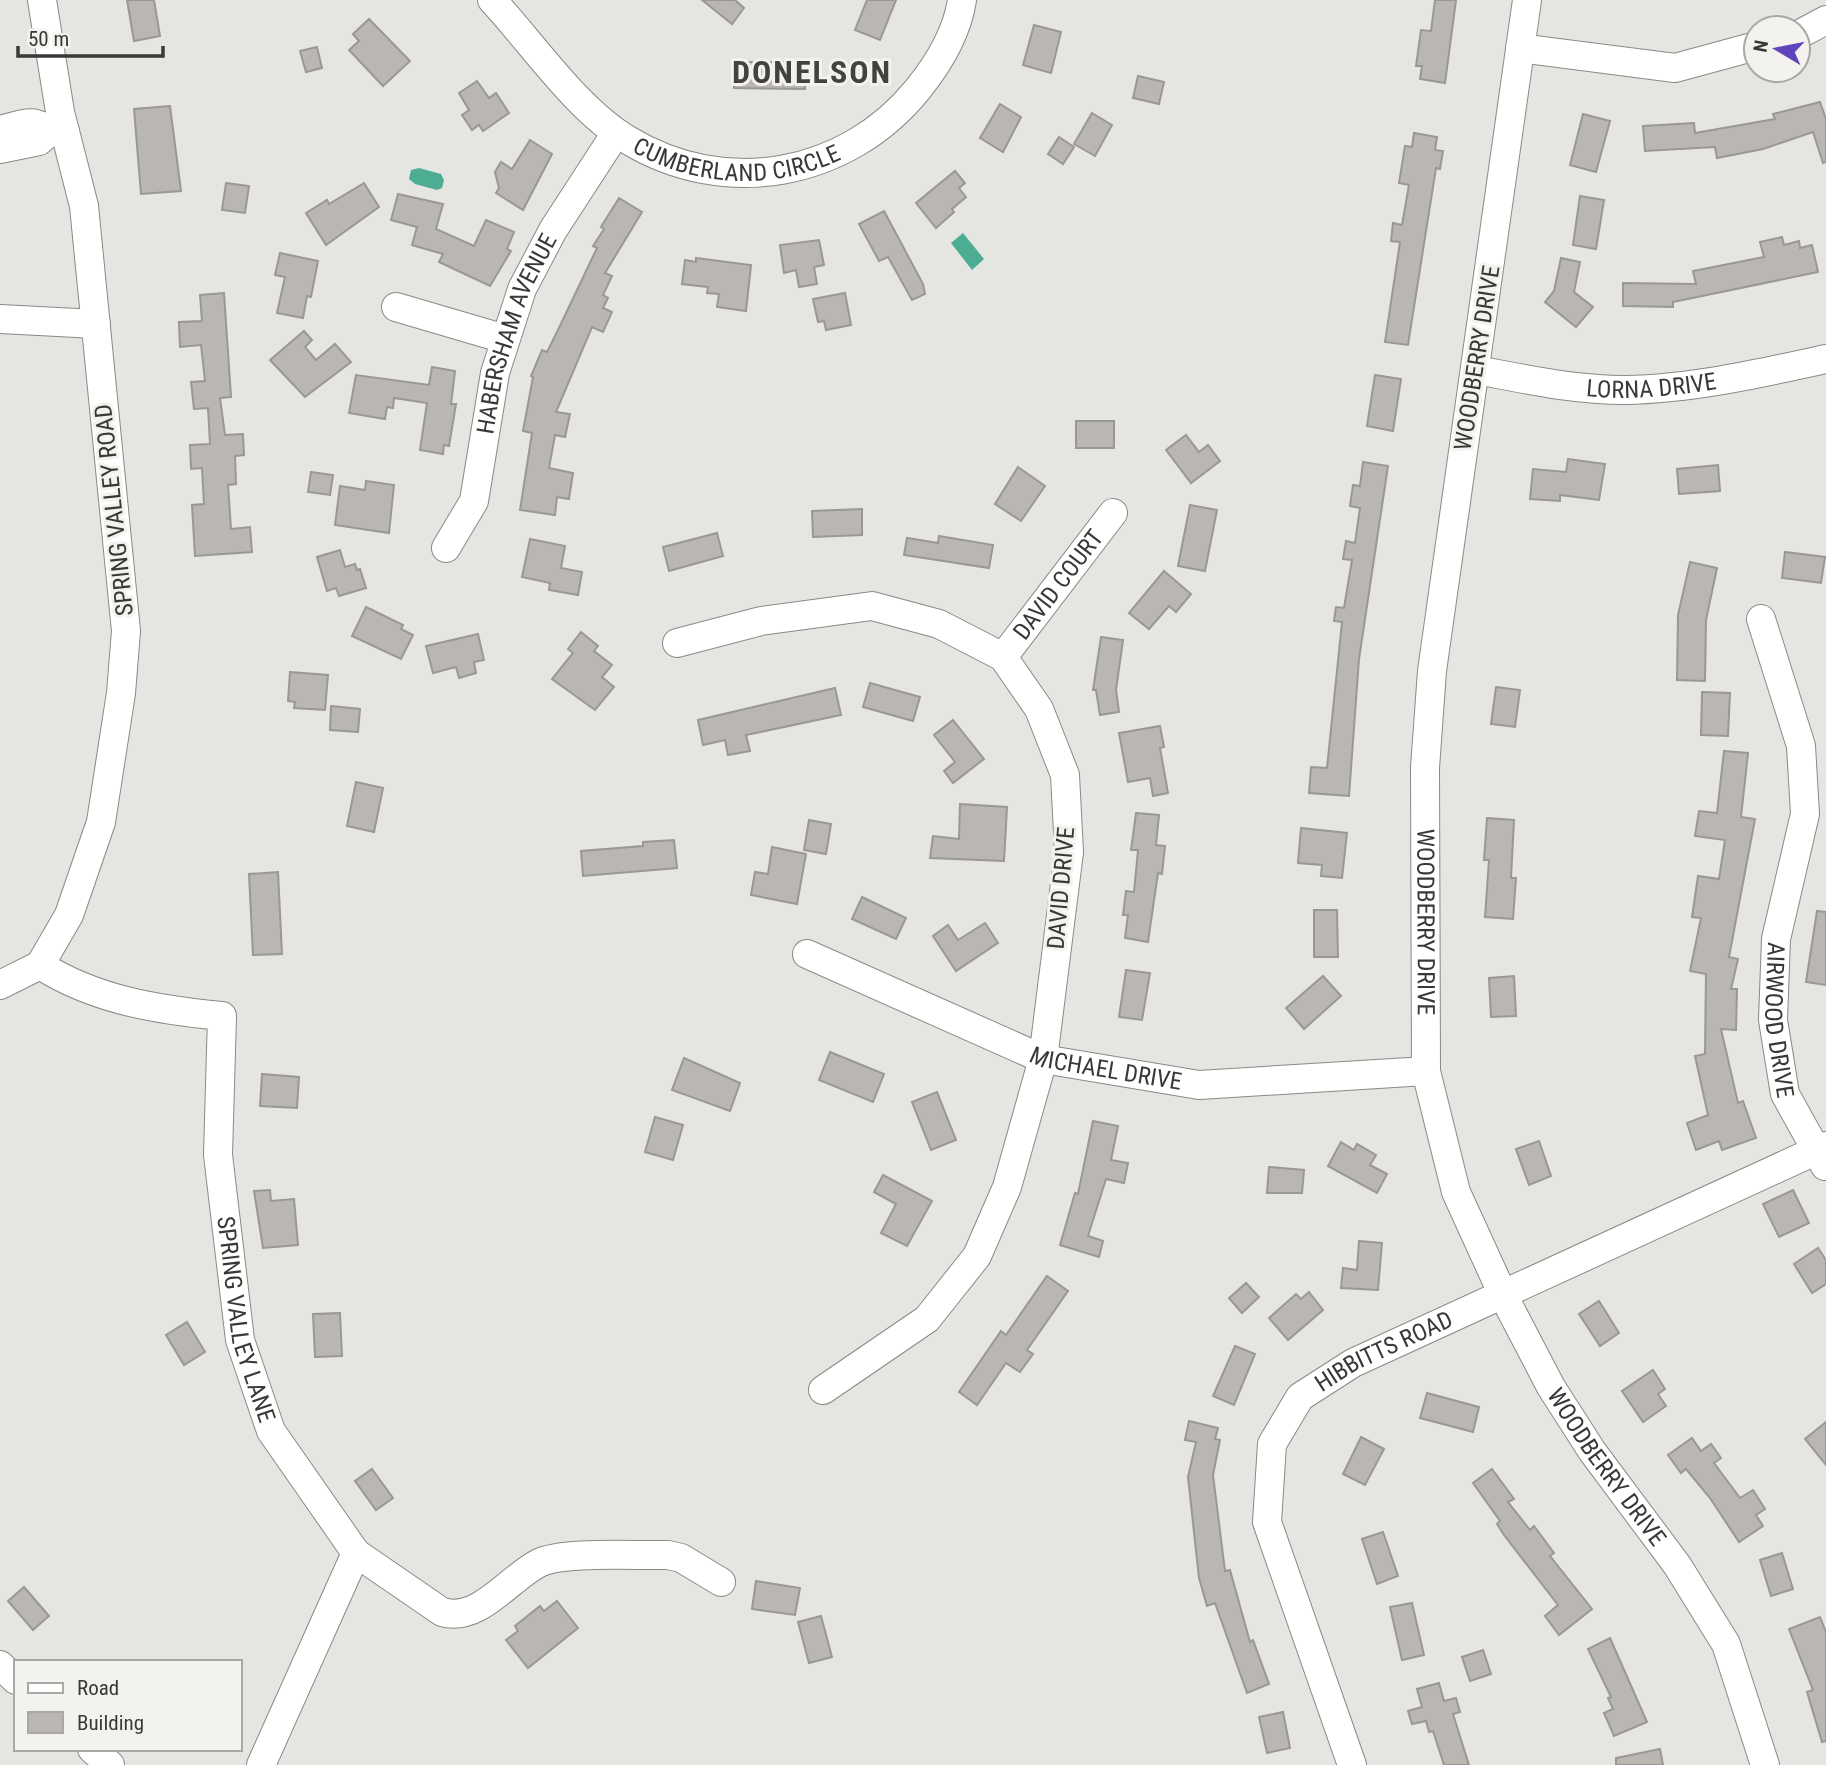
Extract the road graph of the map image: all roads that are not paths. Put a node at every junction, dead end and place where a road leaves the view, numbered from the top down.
1 (41, 0) edge
2 (492, 0) edge
3 (962, 0) edge
4 (1527, 0) edge
5 (1520, 48) junction
6 (1742, 50) edge
7 (0, 130) edge
8 (57, 131) junction
9 (616, 133) junction
10 (0, 149) edge
11 (396, 307) dead end
12 (0, 319) edge
13 (96, 324) junction
14 (505, 339) junction
15 (1826, 359) edge
16 (1476, 370) junction
17 (1113, 513) dead end
18 (446, 548) dead end
19 (1761, 619) dead end
20 (677, 643) dead end
21 (1003, 657) junction
22 (807, 954) dead end
23 (40, 965) junction
24 (0, 985) edge
25 (1043, 1059) junction
26 (1426, 1071) junction
27 (1823, 1155) edge
28 (1503, 1295) junction
29 (823, 1390) dead end
30 (356, 1553) junction
31 (722, 1582) dead end
32 (0, 1665) edge
33 (14, 1678) edge
34 (94, 1751) edge
35 (110, 1765) edge
36 (261, 1765) edge
37 (1352, 1765) edge
38 (1765, 1765) edge

1 - 8 street, SPRING VALLEY ROAD
2 - 9 street, CUMBERLAND CIRCLE
3 - 9 street, CUMBERLAND CIRCLE
4 - 5 street, WOODBERRY DRIVE
5 - 6 street
5 - 16 street, WOODBERRY DRIVE
7 - 8 street
8 - 10 street
8 - 13 street, SPRING VALLEY ROAD
9 - 14 street, HABERSHAM AVENUE
11 - 14 street
12 - 13 street
13 - 23 street, SPRING VALLEY ROAD
14 - 18 street, HABERSHAM AVENUE
15 - 16 street, LORNA DRIVE
16 - 26 street, WOODBERRY DRIVE
17 - 21 street, DAVID COURT
19 - 27 street, AIRWOOD DRIVE
20 - 21 street, DAVID DRIVE
21 - 25 street, DAVID DRIVE
22 - 25 street, MICHAEL DRIVE
23 - 24 street
23 - 30 street, SPRING VALLEY LANE
25 - 26 street, MICHAEL DRIVE
25 - 29 street, DAVID DRIVE
26 - 28 street, WOODBERRY DRIVE
27 - 28 street, HIBBITTS ROAD
28 - 37 street, HIBBITTS ROAD
28 - 38 street, WOODBERRY DRIVE
30 - 31 street
30 - 36 street
32 - 33 street
34 - 35 street

